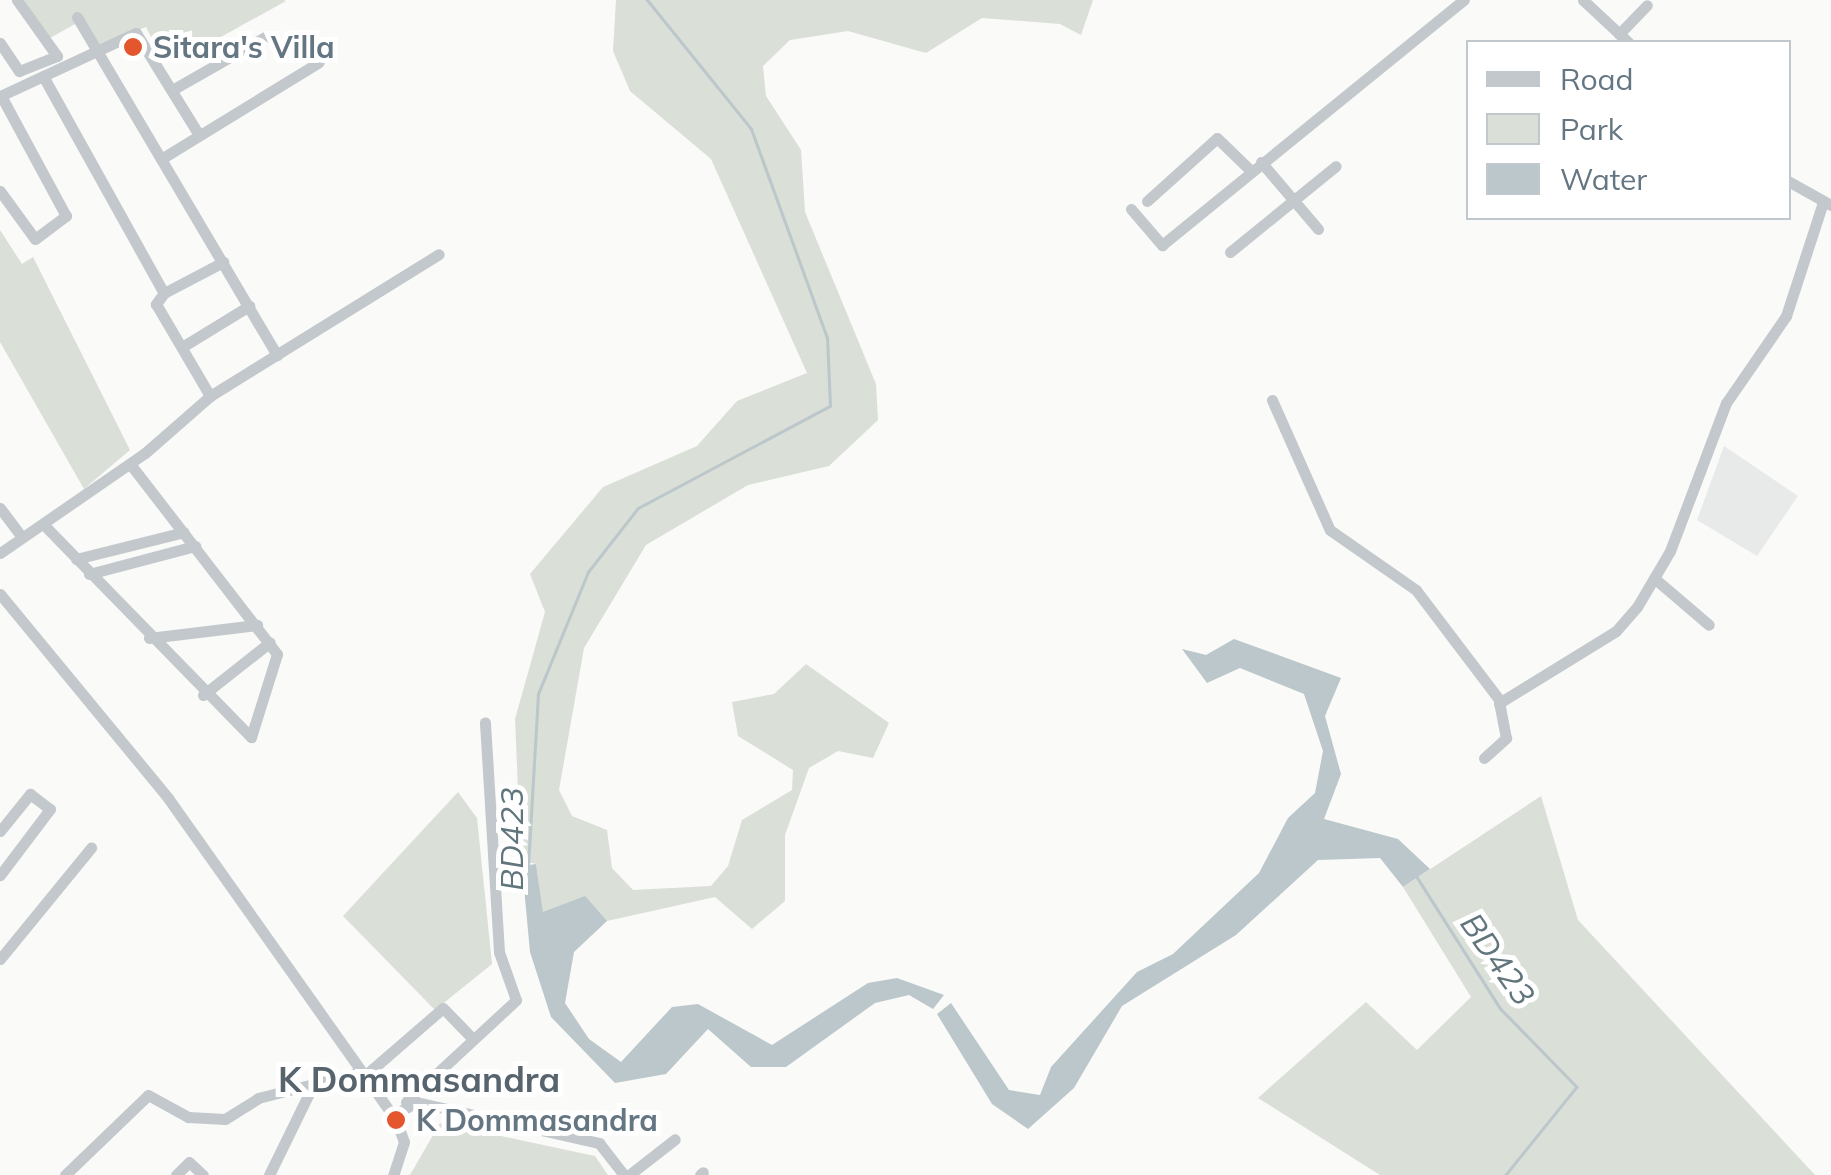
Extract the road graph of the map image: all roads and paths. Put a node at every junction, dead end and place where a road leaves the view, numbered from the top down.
1 (18, 0) edge
2 (1464, 0) edge
3 (1583, 0) edge
4 (1606, 0) edge
5 (1647, 5) dead end
6 (1595, 11) junction
7 (77, 16) dead end
8 (265, 37) dead end
9 (1623, 38) edge
10 (0, 43) edge
11 (96, 51) junction
12 (318, 62) dead end
13 (37, 74) junction
14 (172, 90) junction
15 (1, 96) edge
16 (199, 135) junction
17 (160, 159) junction
18 (1256, 166) junction
19 (1336, 166) dead end
20 (1791, 184) edge
21 (0, 191) edge
22 (1294, 200) junction
23 (1146, 201) dead end
24 (1828, 206) edge
25 (1131, 209) dead end
26 (1318, 229) dead end
27 (1230, 252) dead end
28 (439, 254) dead end
29 (223, 262) junction
30 (164, 293) junction
31 (249, 306) junction
32 (182, 346) junction
33 (277, 355) junction
34 (210, 396) junction
35 (1272, 400) dead end
36 (130, 464) junction
37 (0, 508) edge
38 (43, 524) junction
39 (184, 532) junction
40 (22, 537) junction
41 (195, 546) junction
42 (0, 553) edge
43 (76, 559) junction
44 (90, 574) junction
45 (1654, 578) junction
46 (2, 602) edge
47 (256, 625) junction
48 (1709, 625) dead end
49 (149, 638) junction
50 (270, 642) junction
51 (203, 696) junction
52 (1502, 702) junction
53 (484, 722) dead end
54 (1484, 758) dead end
55 (0, 831) edge
56 (91, 848) dead end
57 (0, 875) edge
58 (0, 958) edge
59 (469, 1035) junction
60 (359, 1076) junction
61 (313, 1085) junction
62 (406, 1102) junction
63 (392, 1116) junction
64 (675, 1138) dead end
65 (65, 1175) edge
66 (176, 1175) edge
67 (202, 1175) edge
68 (268, 1175) edge
69 (394, 1175) edge
70 (626, 1175) edge

1 - 13 street
2 - 18 street
3 - 6 street
4 - 6 street
5 - 9 street
6 - 9 street
7 - 11 street
8 - 14 street
10 - 13 street
11 - 13 street
11 - 14 street
11 - 17 street
12 - 16 street
13 - 15 street
13 - 30 street
14 - 16 street
15 - 21 street
16 - 17 street
17 - 29 street
18 - 22 street
18 - 23 street
18 - 25 street
19 - 22 street
20 - 24 street
22 - 26 street
22 - 27 street
24 - 45 street
28 - 33 street
29 - 30 street
29 - 31 street
30 - 32 street
31 - 32 street
31 - 33 street
32 - 34 street
33 - 34 street
34 - 36 street
35 - 52 street
36 - 38 street
36 - 39 street
37 - 40 street
38 - 40 street
38 - 43 street
39 - 41 street
39 - 43 street
40 - 42 street
41 - 44 street
41 - 47 street
43 - 44 street
44 - 49 street
45 - 48 street
45 - 52 street
46 - 60 street
47 - 49 street
47 - 50 street
49 - 51 street
50 - 51 street
50 - 51 street
52 - 54 street
53 - 59 street
55 - 57 street
56 - 58 street
59 - 60 street
59 - 62 street
60 - 61 street
60 - 63 street
61 - 65 street
61 - 68 street
62 - 63 street
62 - 70 street
63 - 69 street
64 - 70 street
66 - 67 street

